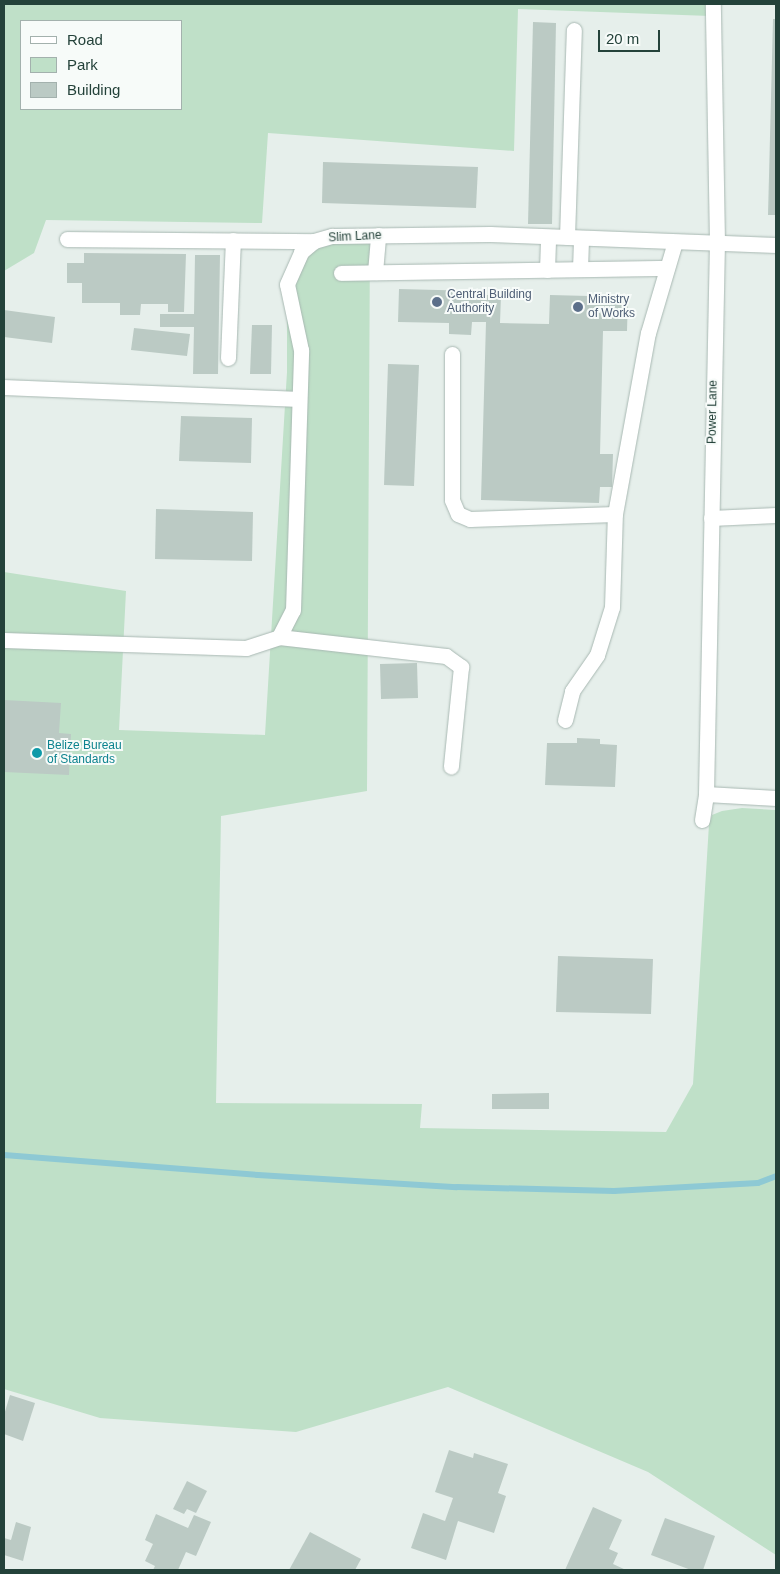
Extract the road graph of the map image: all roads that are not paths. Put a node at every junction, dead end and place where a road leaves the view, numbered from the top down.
1 (713, 4) edge
2 (574, 30) dead end
3 (378, 236) junction
4 (548, 236) junction
5 (574, 238) junction
6 (67, 239) dead end
7 (233, 240) junction
8 (314, 241) junction
9 (675, 242) junction
10 (716, 243) junction
11 (776, 245) edge
12 (667, 268) junction
13 (580, 269) junction
14 (547, 270) junction
15 (375, 272) junction
16 (341, 273) dead end
17 (452, 354) dead end
18 (228, 358) dead end
19 (4, 387) edge
20 (299, 399) junction
21 (615, 514) junction
22 (776, 515) edge
23 (711, 518) junction
24 (279, 637) junction
25 (4, 640) edge
26 (565, 720) dead end
27 (451, 766) dead end
28 (706, 794) junction
29 (776, 798) edge
30 (702, 820) dead end

1 - 10 street, Power Lane
2 - 5 street
3 - 4 street, Slim Lane
3 - 8 street, Slim Lane
3 - 15 street
4 - 5 street, Slim Lane
4 - 14 street
5 - 9 street, Slim Lane
5 - 13 street
6 - 7 street
7 - 8 street
7 - 18 street
8 - 20 street, Slim Lane
9 - 10 street, Slim Lane
9 - 12 street
10 - 11 street, Slim Lane
10 - 23 street, Power Lane
12 - 13 street
12 - 21 street
13 - 14 street
14 - 15 street
15 - 16 street
17 - 21 street
19 - 20 street
20 - 24 street, Slim Lane
21 - 26 street
22 - 23 street
23 - 28 street, Power Lane
24 - 25 street
24 - 27 street
28 - 29 street
28 - 30 street, Power Lane

